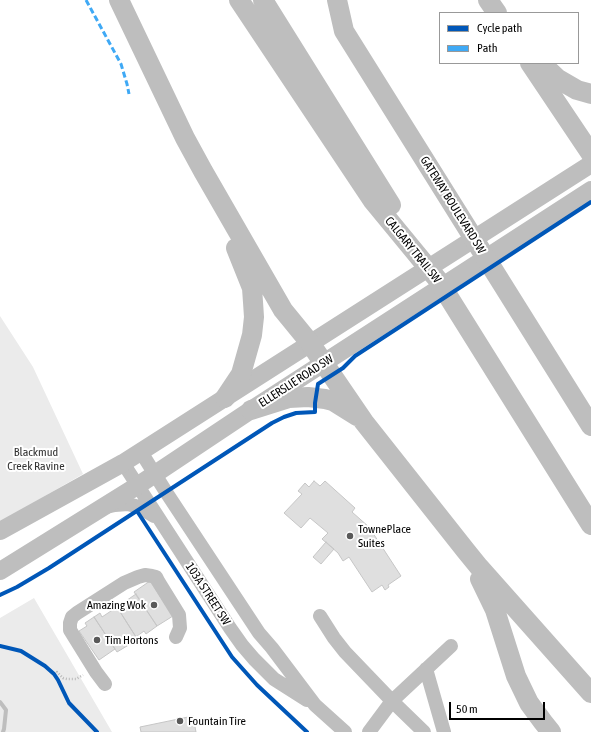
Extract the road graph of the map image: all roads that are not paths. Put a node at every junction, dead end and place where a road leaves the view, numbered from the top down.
1 (119, 0) edge
2 (239, 0) edge
3 (263, 0) edge
4 (325, 0) edge
5 (337, 0) edge
6 (488, 0) edge
7 (496, 12) edge
8 (344, 31) junction
9 (531, 64) edge
10 (542, 64) edge
11 (591, 94) edge
12 (591, 154) edge
13 (591, 164) edge
14 (203, 171) junction
15 (591, 190) edge
16 (438, 280) junction
17 (310, 343) junction
18 (324, 363) junction
19 (225, 398) junction
20 (251, 410) junction
21 (364, 422) junction
22 (591, 426) edge
23 (141, 452) junction
24 (123, 463) junction
25 (154, 475) junction
26 (137, 486) junction
27 (101, 508) junction
28 (159, 520) junction
29 (591, 525) edge
30 (0, 531) edge
31 (466, 551) junction
32 (0, 571) edge
33 (320, 616) dead end
34 (176, 638) dead end
35 (451, 646) dead end
36 (426, 669) junction
37 (105, 684) dead end
38 (591, 693) edge
39 (392, 701) junction
40 (315, 705) junction
41 (345, 732) edge
42 (369, 732) edge
43 (424, 732) edge
44 (444, 732) edge
45 (551, 732) edge

1 - 14 highway
2 - 16 highway, CALGARY TRAIL SW
3 - 16 highway
4 - 8 highway
5 - 8 highway, GATEWAY BOULEVARD SW
6 - 7 highway
8 - 22 highway, GATEWAY BOULEVARD SW
9 - 12 highway
10 - 11 highway
13 - 17 main road, ELLERSLIE ROAD SW
14 - 17 highway
14 - 19 highway
15 - 18 main road, ELLERSLIE ROAD SW
16 - 29 highway, CALGARY TRAIL SW
17 - 18 highway
17 - 19 main road, ELLERSLIE ROAD SW
18 - 20 main road, ELLERSLIE ROAD SW
18 - 21 highway
19 - 23 main road, ELLERSLIE ROAD SW
20 - 21 highway
20 - 25 main road, ELLERSLIE ROAD SW
21 - 31 highway
23 - 24 main road, ELLERSLIE ROAD SW
23 - 25 street, 103A STREET SW
24 - 26 street, 103A STREET SW
24 - 30 main road, ELLERSLIE ROAD SW
25 - 26 main road, ELLERSLIE ROAD SW
25 - 40 street, 103A STREET SW
26 - 27 main road, ELLERSLIE ROAD SW
26 - 28 street, 103A STREET SW
27 - 28 street
27 - 32 main road, ELLERSLIE ROAD SW
28 - 40 street, 103A STREET SW
31 - 38 highway
31 - 45 highway
33 - 39 street
34 - 37 street
35 - 36 street
36 - 39 street
36 - 44 street
39 - 42 street
39 - 43 street
40 - 41 street, 103A STREET SW

